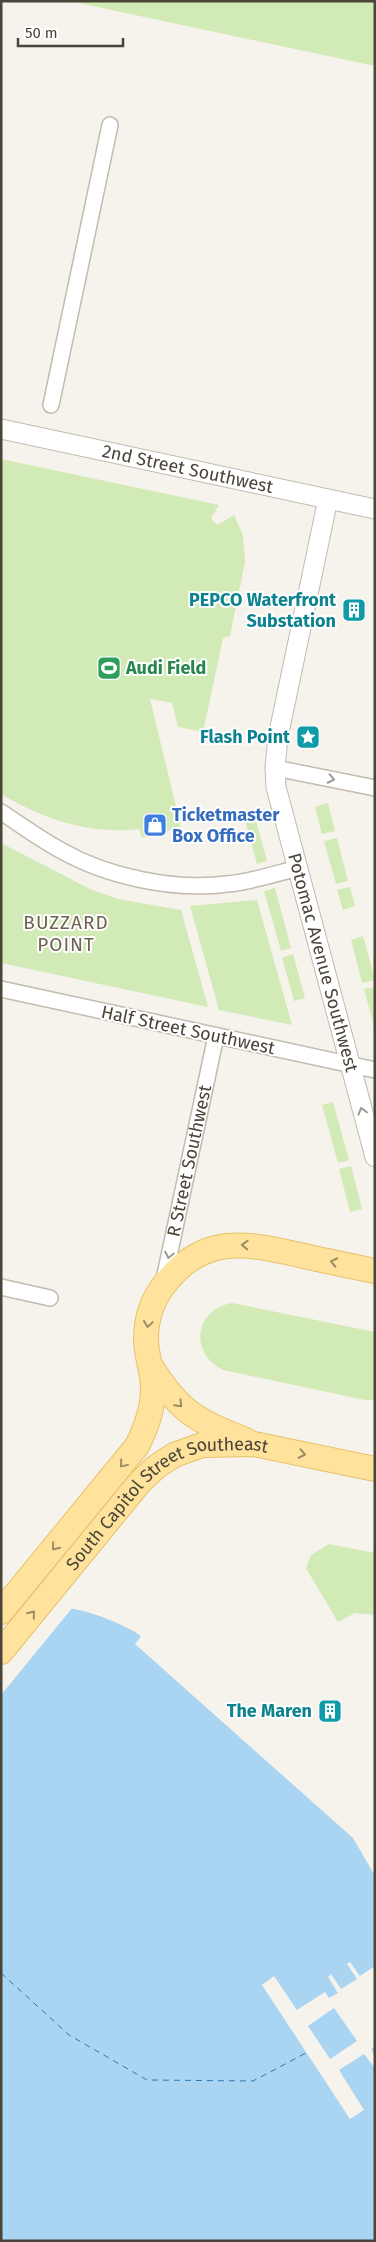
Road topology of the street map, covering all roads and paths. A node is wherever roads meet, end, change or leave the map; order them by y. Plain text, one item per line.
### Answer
1 (110, 125) dead end
2 (51, 405) dead end
3 (1, 429) edge
4 (328, 499) junction
5 (375, 509) edge
6 (275, 768) junction
7 (375, 788) edge
8 (1, 812) edge
9 (298, 868) junction
10 (1, 989) edge
11 (216, 1036) junction
12 (350, 1065) junction
13 (375, 1070) edge
14 (375, 1157) edge
15 (375, 1271) edge
16 (162, 1286) junction
17 (1, 1287) edge
18 (50, 1298) dead end
19 (150, 1365) junction
20 (254, 1444) junction
21 (375, 1469) edge
22 (1, 1612) edge
23 (1, 1652) edge

1 - 2 street
3 - 4 street, 2nd Street Southwest
4 - 5 street, 2nd Street Southwest
4 - 6 street
6 -> 7 street
6 - 9 street, Potomac Avenue Southwest
8 - 9 street
9 - 12 street, Potomac Avenue Southwest
10 - 11 street, Half Street Southwest
11 - 12 street, Half Street Southwest
11 -> 16 street, R Street Southwest
12 - 13 street, Half Street Southwest
14 -> 12 street, Potomac Avenue Southwest
15 -> 16 main road
16 -> 19 main road
17 - 18 street
19 -> 20 main road
19 -> 22 main road
20 -> 21 main road, South Capitol Street Southeast
23 -> 20 main road, South Capitol Street Southeast

